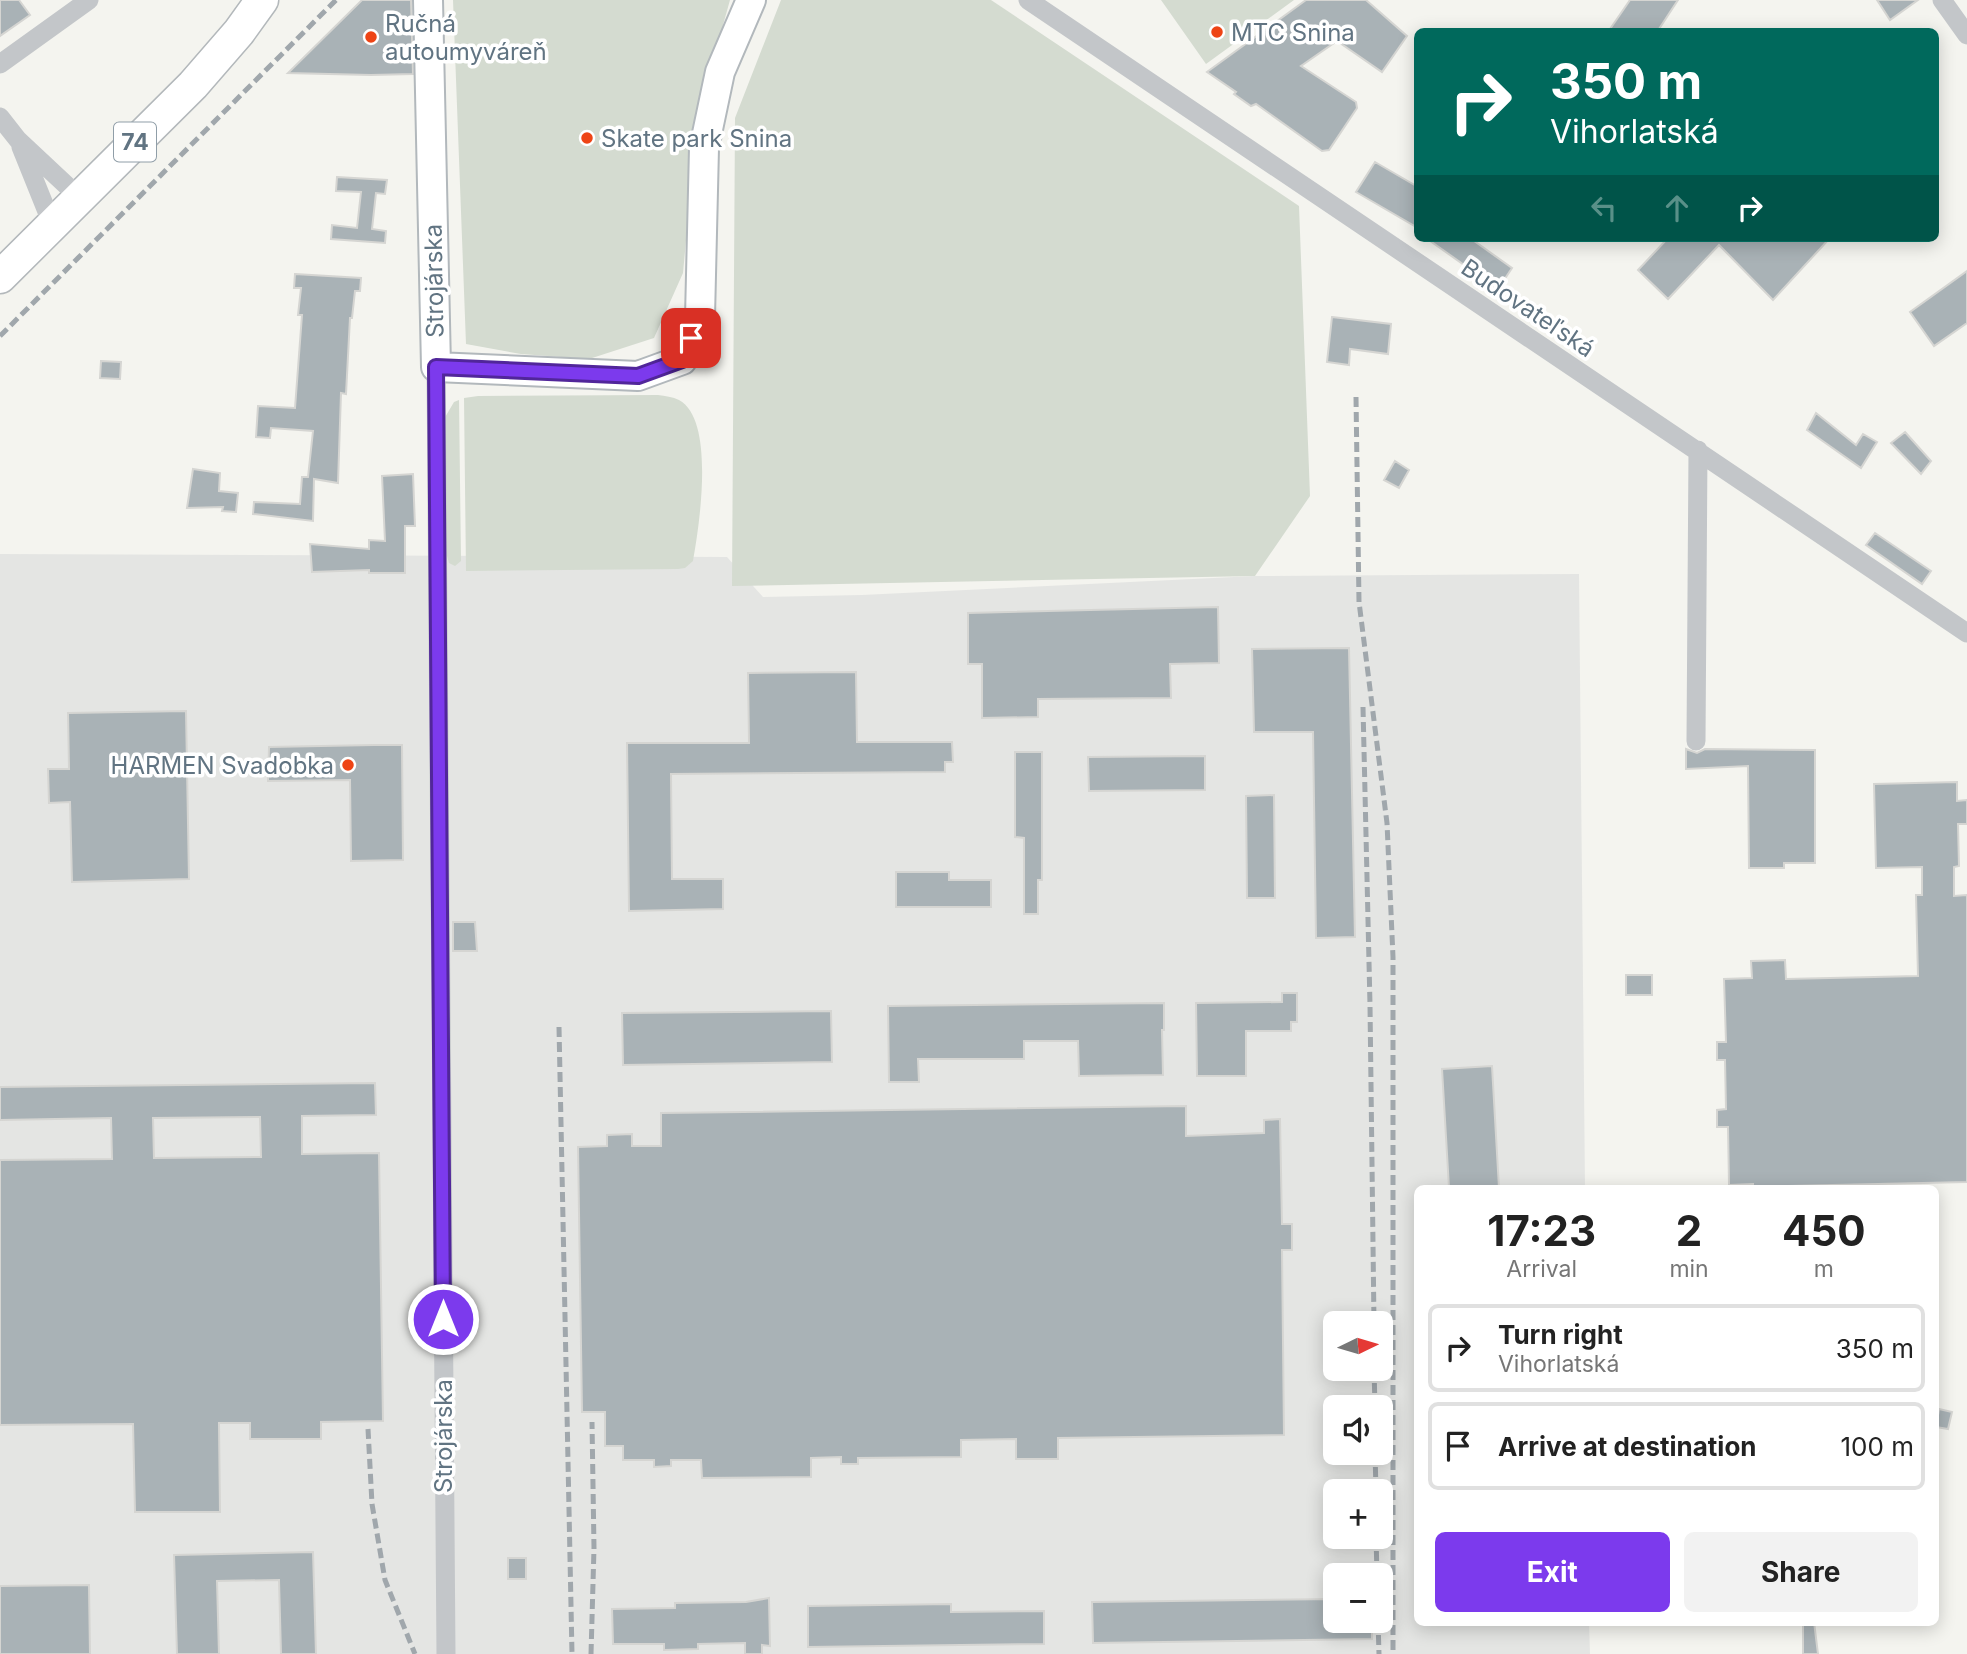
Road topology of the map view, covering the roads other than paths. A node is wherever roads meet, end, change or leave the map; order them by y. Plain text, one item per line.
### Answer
1 (89, 0) edge
2 (262, 0) edge
3 (428, 0) edge
4 (751, 0) edge
5 (1028, 0) edge
6 (1942, 0) edge
7 (1967, 35) edge
8 (0, 64) edge
9 (6, 128) edge
10 (80, 198) junction
11 (52, 224) junction
12 (0, 277) edge
13 (436, 367) junction
14 (1698, 450) junction
15 (1967, 633) edge
16 (1696, 741) dead end
17 (446, 1654) edge

1 - 8 street
2 - 10 main road, 74
3 - 13 main road, Strojárska
4 - 13 main road
5 - 14 street, Budovateľská
6 - 7 street
9 - 10 street
9 - 11 street
10 - 11 main road, 74
11 - 12 main road, 74
13 - 17 street, Strojárska
14 - 15 street, Budovateľská
14 - 16 street

